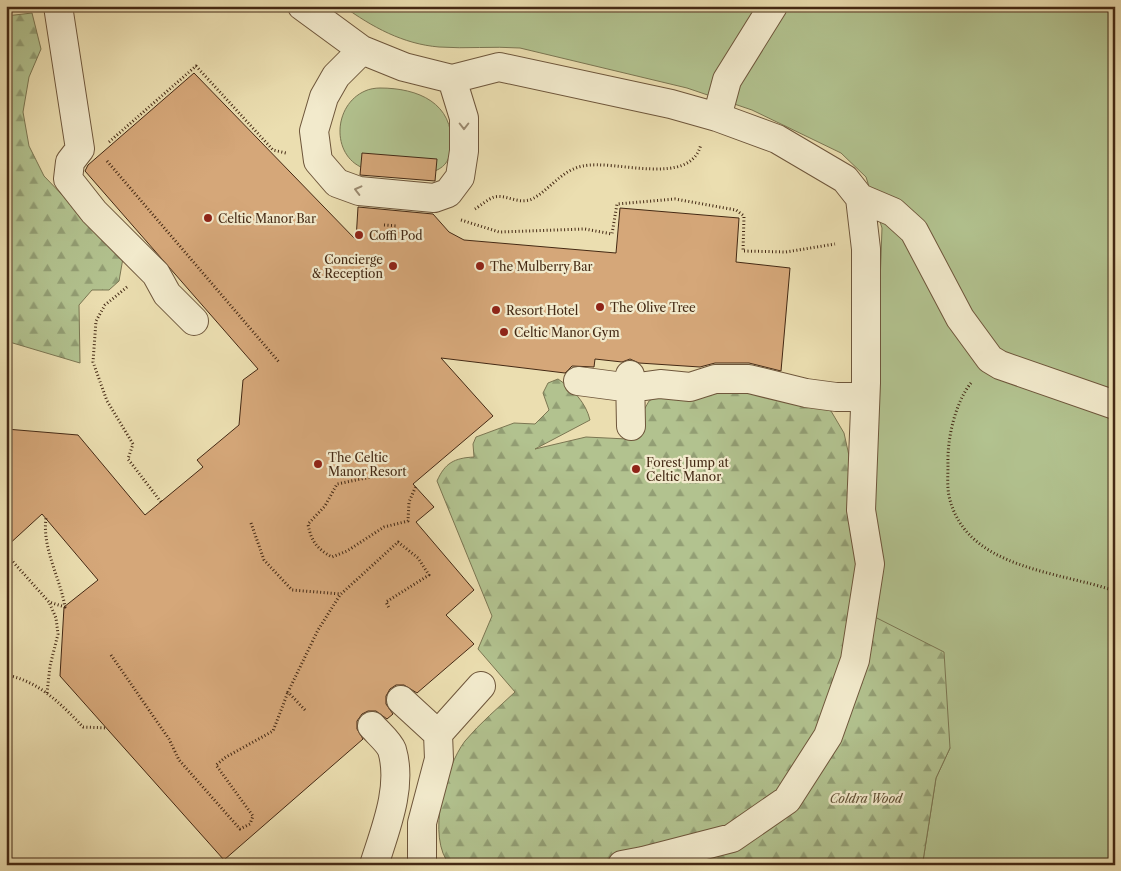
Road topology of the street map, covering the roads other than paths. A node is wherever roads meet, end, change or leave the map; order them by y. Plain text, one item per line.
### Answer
1 (58, 6) edge
2 (302, 6) edge
3 (773, 6) edge
4 (362, 50) junction
5 (452, 80) junction
6 (712, 115) junction
7 (860, 198) junction
8 (194, 321) dead end
9 (578, 381) dead end
10 (630, 381) junction
11 (865, 397) junction
12 (1115, 405) edge
13 (631, 426) dead end
14 (482, 686) dead end
15 (401, 700) dead end
16 (372, 726) dead end
17 (438, 734) junction
18 (374, 865) edge
19 (422, 865) edge
20 (622, 865) edge

1 - 8 lane
2 - 4 lane
3 - 6 lane
4 - 5 lane
5 -> 4 lane
5 - 6 lane
6 - 7 lane
7 - 11 lane
7 - 12 lane
9 - 10 lane
10 - 11 lane
10 - 13 lane
11 - 20 lane
14 - 17 lane
15 - 17 lane
16 - 18 lane
17 - 19 lane

